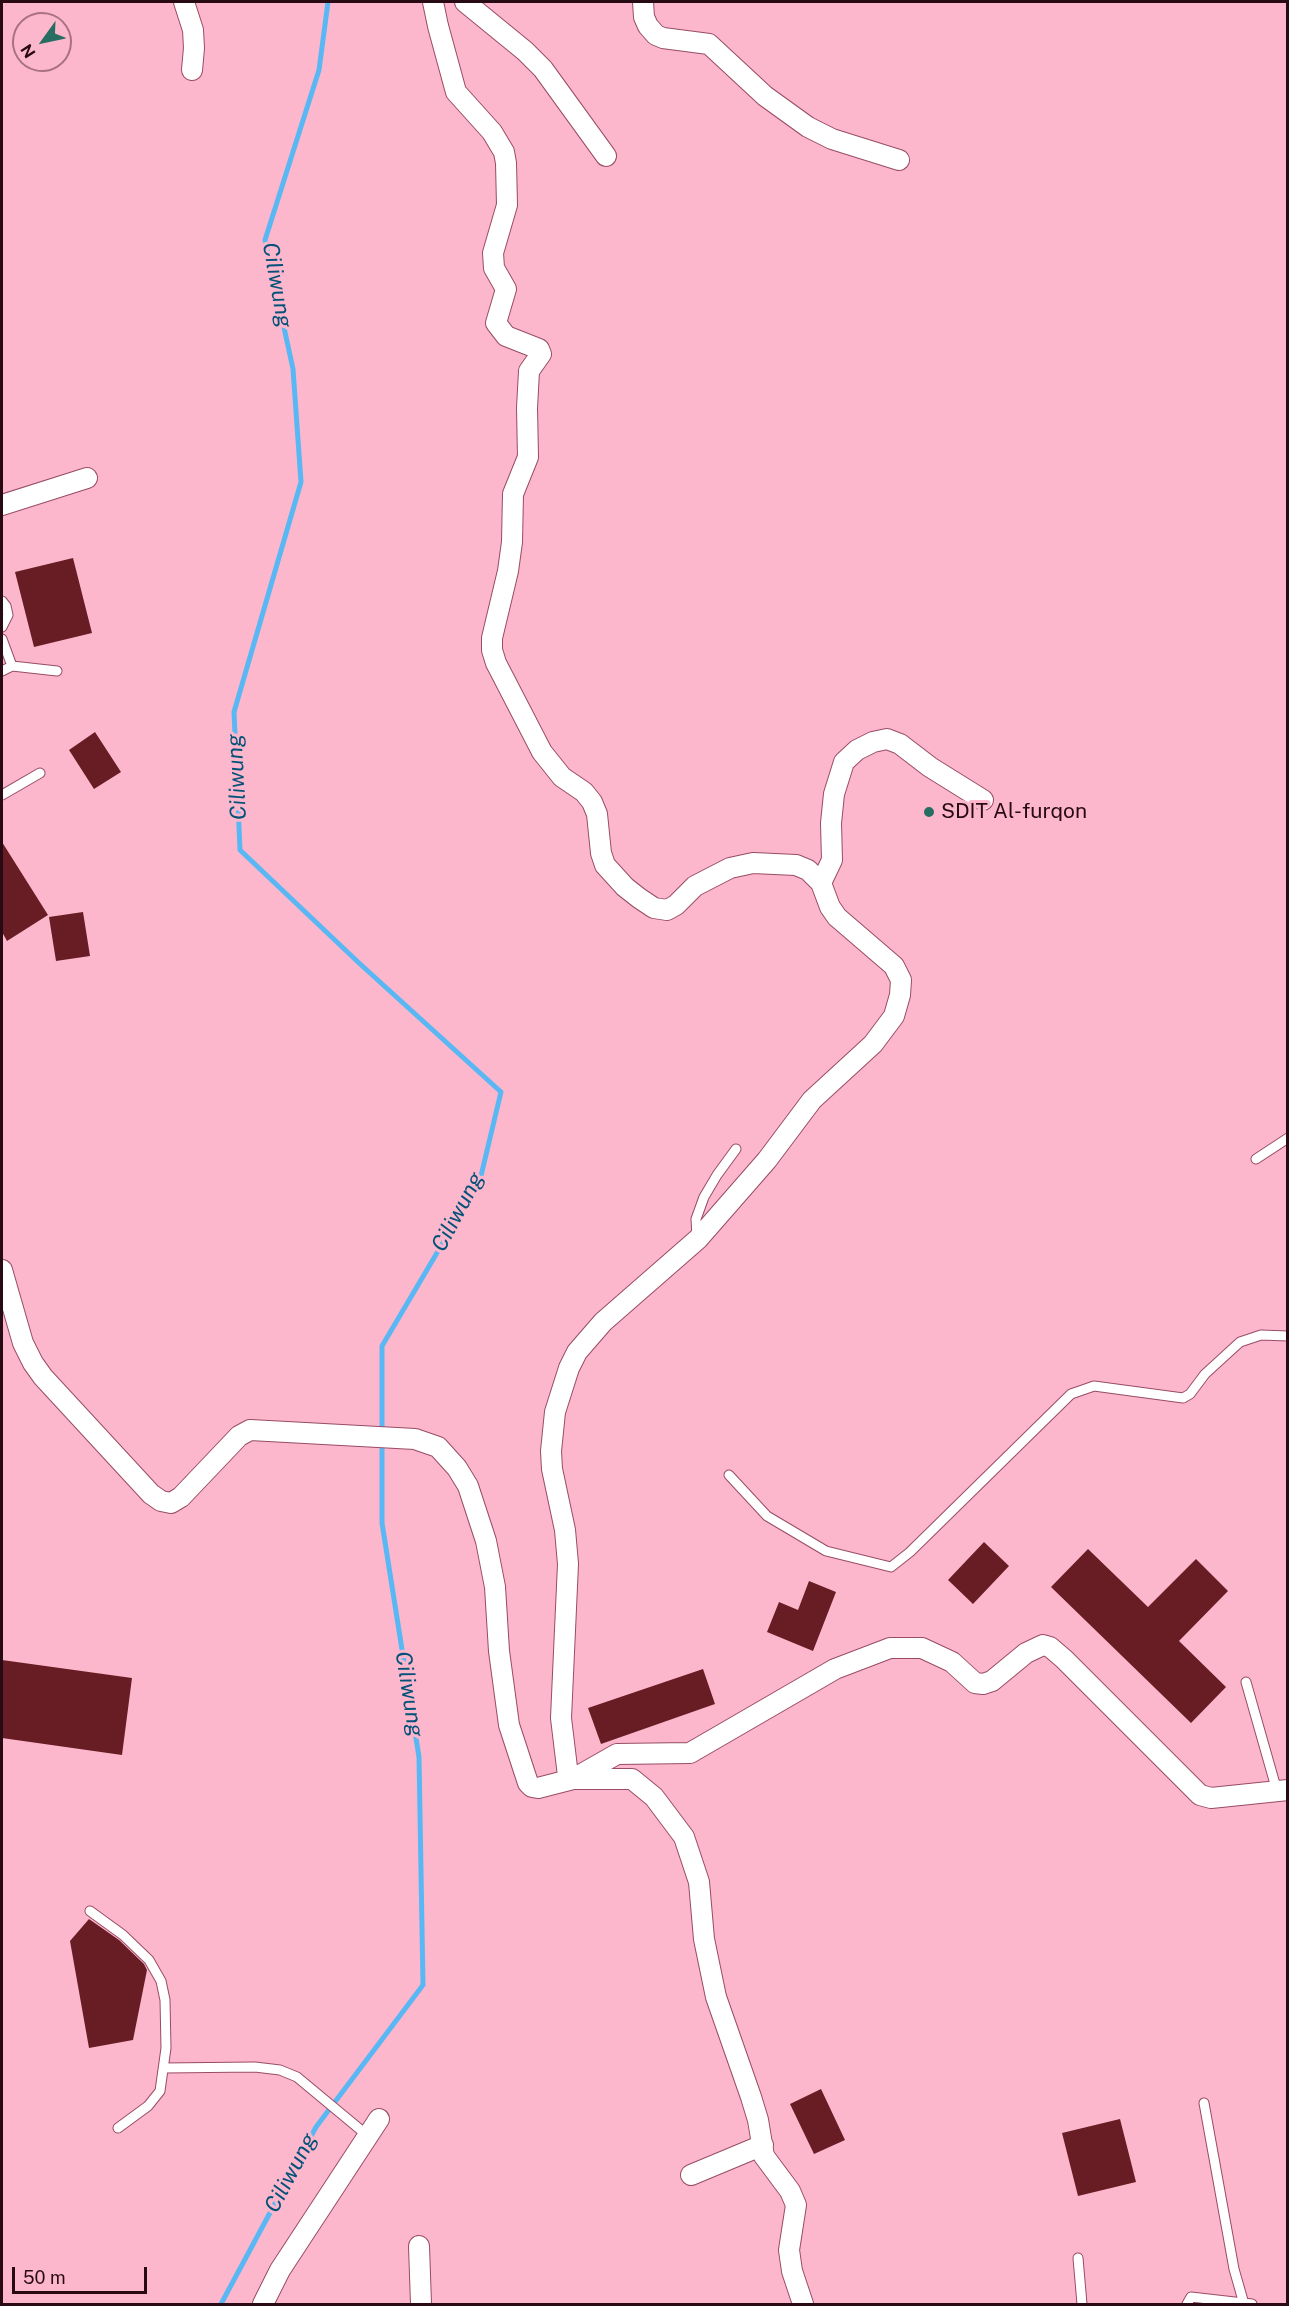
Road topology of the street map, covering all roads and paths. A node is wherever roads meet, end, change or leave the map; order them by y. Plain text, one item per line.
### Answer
1 (184, 2) edge
2 (433, 2) edge
3 (465, 2) edge
4 (643, 2) edge
5 (192, 70) dead end
6 (606, 156) dead end
7 (899, 160) dead end
8 (87, 478) dead end
9 (2, 505) edge
10 (2, 601) edge
11 (2, 627) edge
12 (2, 639) edge
13 (12, 666) junction
14 (2, 671) edge
15 (57, 671) dead end
16 (40, 773) dead end
17 (2, 795) edge
18 (983, 800) dead end
19 (821, 883) junction
20 (1287, 1138) edge
21 (736, 1149) dead end
22 (1256, 1159) dead end
23 (698, 1239) junction
24 (2, 1270) edge
25 (1287, 1336) edge
26 (729, 1475) dead end
27 (1246, 1682) dead end
28 (573, 1779) junction
29 (1282, 1790) edge
30 (90, 1911) dead end
31 (164, 2068) junction
32 (1204, 2103) dead end
33 (379, 2120) dead end
34 (118, 2128) dead end
35 (368, 2136) junction
36 (763, 2145) junction
37 (691, 2175) dead end
38 (419, 2246) dead end
39 (1078, 2258) dead end
40 (263, 2304) edge
41 (421, 2304) edge
42 (803, 2304) edge
43 (1082, 2304) edge
44 (1187, 2304) edge
45 (1244, 2304) edge
46 (1252, 2304) edge

1 - 5 street
2 - 19 street
3 - 6 street
4 - 7 street
8 - 9 street
10 - 11 lane
12 - 13 lane
13 - 14 lane
13 - 15 lane
16 - 17 lane
18 - 19 street
19 - 23 street
20 - 22 lane
21 - 23 lane
23 - 28 street
24 - 28 street
25 - 26 lane
27 - 29 lane
28 - 29 street
28 - 36 street
30 - 31 lane
31 - 34 lane
31 - 35 lane
32 - 45 lane
33 - 35 street
35 - 40 street
36 - 37 street
36 - 42 street
38 - 41 street
39 - 43 lane
44 - 45 lane
45 - 46 lane

